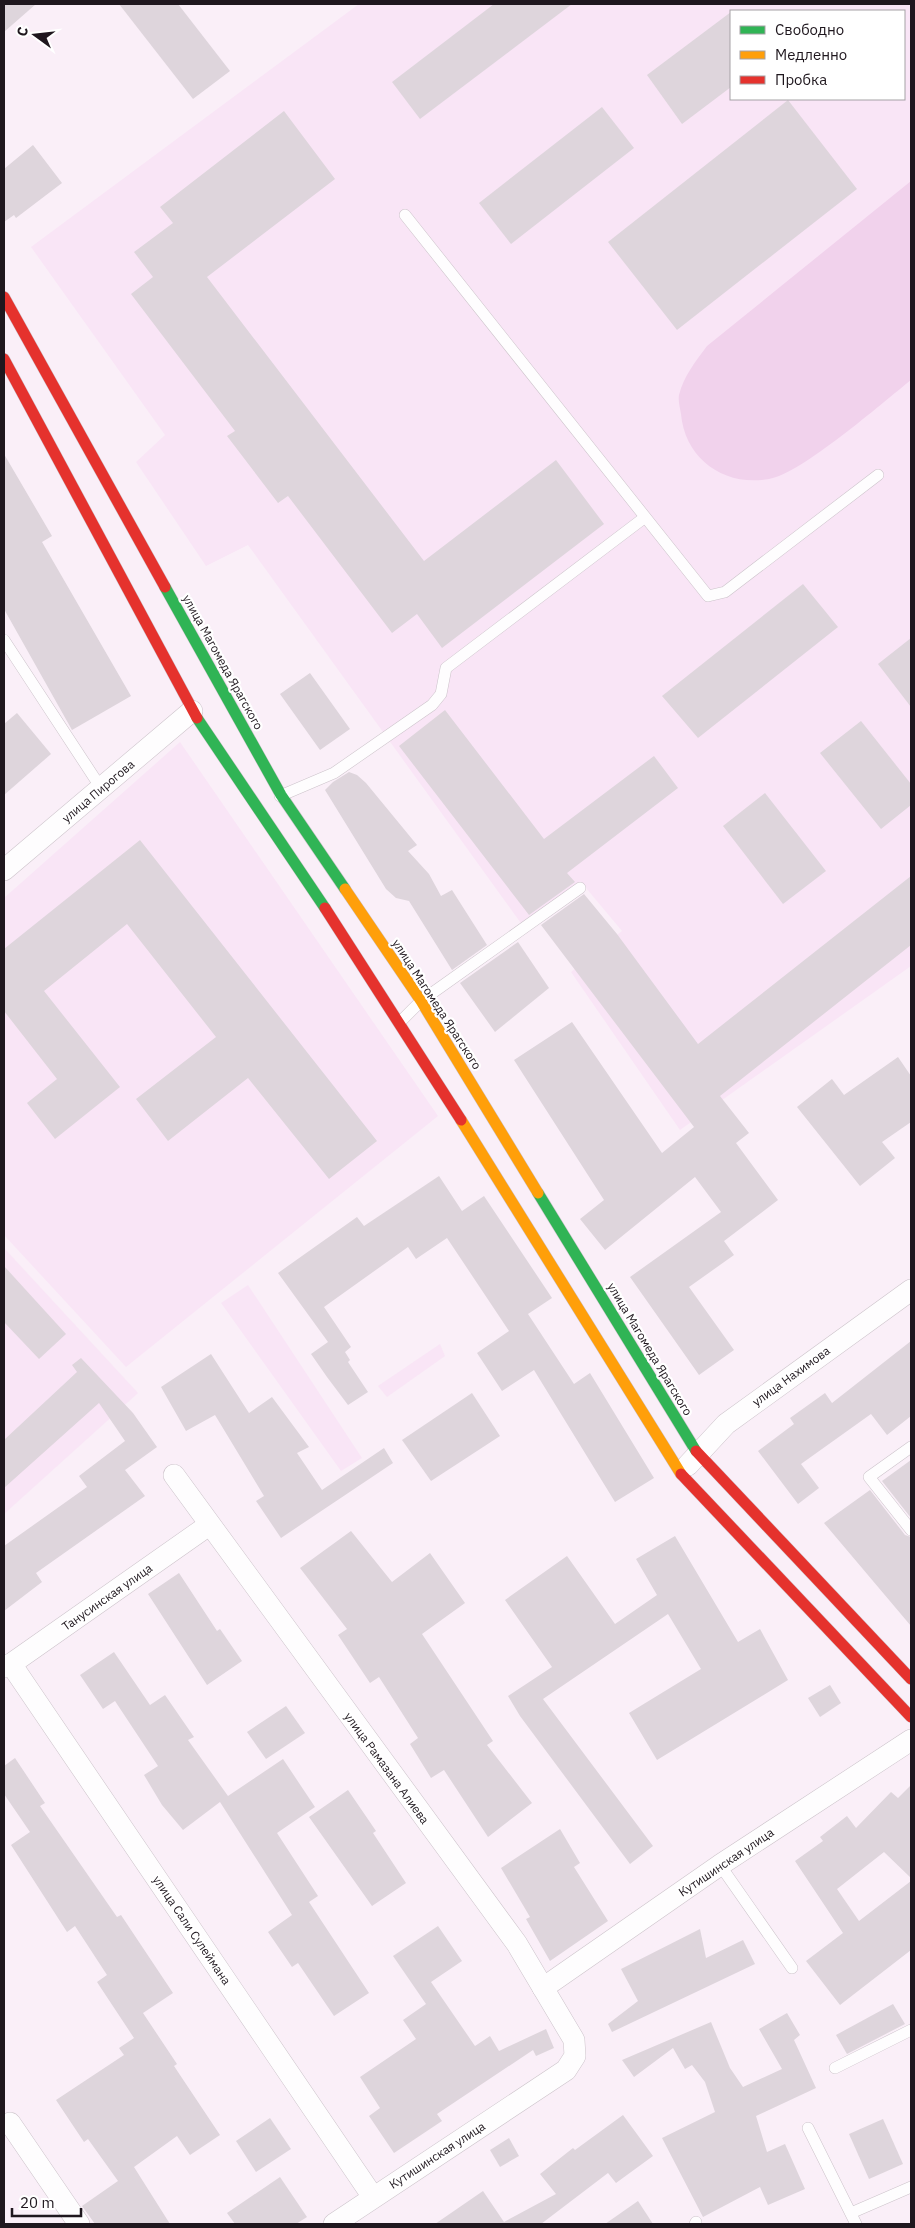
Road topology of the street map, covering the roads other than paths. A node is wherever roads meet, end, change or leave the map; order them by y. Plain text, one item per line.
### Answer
1 (405, 215) dead end
2 (4, 298) edge
3 (4, 359) edge
4 (878, 475) dead end
5 (644, 518) junction
6 (4, 640) edge
7 (192, 712) junction
8 (101, 788) junction
9 (281, 795) junction
10 (262, 813) junction
11 (4, 870) edge
12 (580, 888) dead end
13 (421, 1001) junction
14 (400, 1022) junction
15 (911, 1290) edge
16 (911, 1447) edge
17 (698, 1454) junction
18 (681, 1474) junction
19 (174, 1475) dead end
20 (208, 1525) junction
21 (911, 1530) edge
22 (8, 1666) edge
23 (911, 1679) edge
24 (911, 1717) edge
25 (911, 1740) edge
26 (720, 1865) junction
27 (792, 1968) dead end
28 (543, 1988) junction
29 (911, 2030) edge
30 (835, 2068) dead end
31 (566, 2070) joint
32 (10, 2124) dead end
33 (808, 2128) dead end
34 (911, 2188) edge
35 (373, 2197) junction
36 (853, 2219) edge
37 (79, 2224) edge
38 (334, 2224) edge

1 - 5 lane
2 - 9 main road, улица Магомеда Ярагского
3 - 7 main road
4 - 5 lane
5 - 9 lane
6 - 8 lane
7 - 8 street, улица Пирогова
7 - 10 main road
8 - 11 street, улица Пирогова
9 - 10 lane
9 - 13 main road, улица Магомеда Ярагского
10 - 14 main road
12 - 13 lane
13 - 14 lane
13 - 17 main road, улица Магомеда Ярагского
14 - 18 main road
15 - 17 street, улица Нахимова
16 - 21 lane
17 - 18 street, улица Нахимова
17 - 23 main road, улица Магомеда Ярагского
18 - 24 main road
19 - 20 street, улица Рамазана Алиева
20 - 22 street, Танусинская улица
20 - 28 street, улица Рамазана Алиева
22 - 35 street, улица Сали Сулеймана
25 - 26 street, Кутишинская улица
26 - 27 lane
26 - 28 street, Кутишинская улица
28 - 31 street, улица Рамазана Алиева
29 - 30 lane
31 - 35 street, Кутишинская улица
32 - 37 street
33 - 36 lane
34 - 36 lane
35 - 38 street, Кутишинская улица

